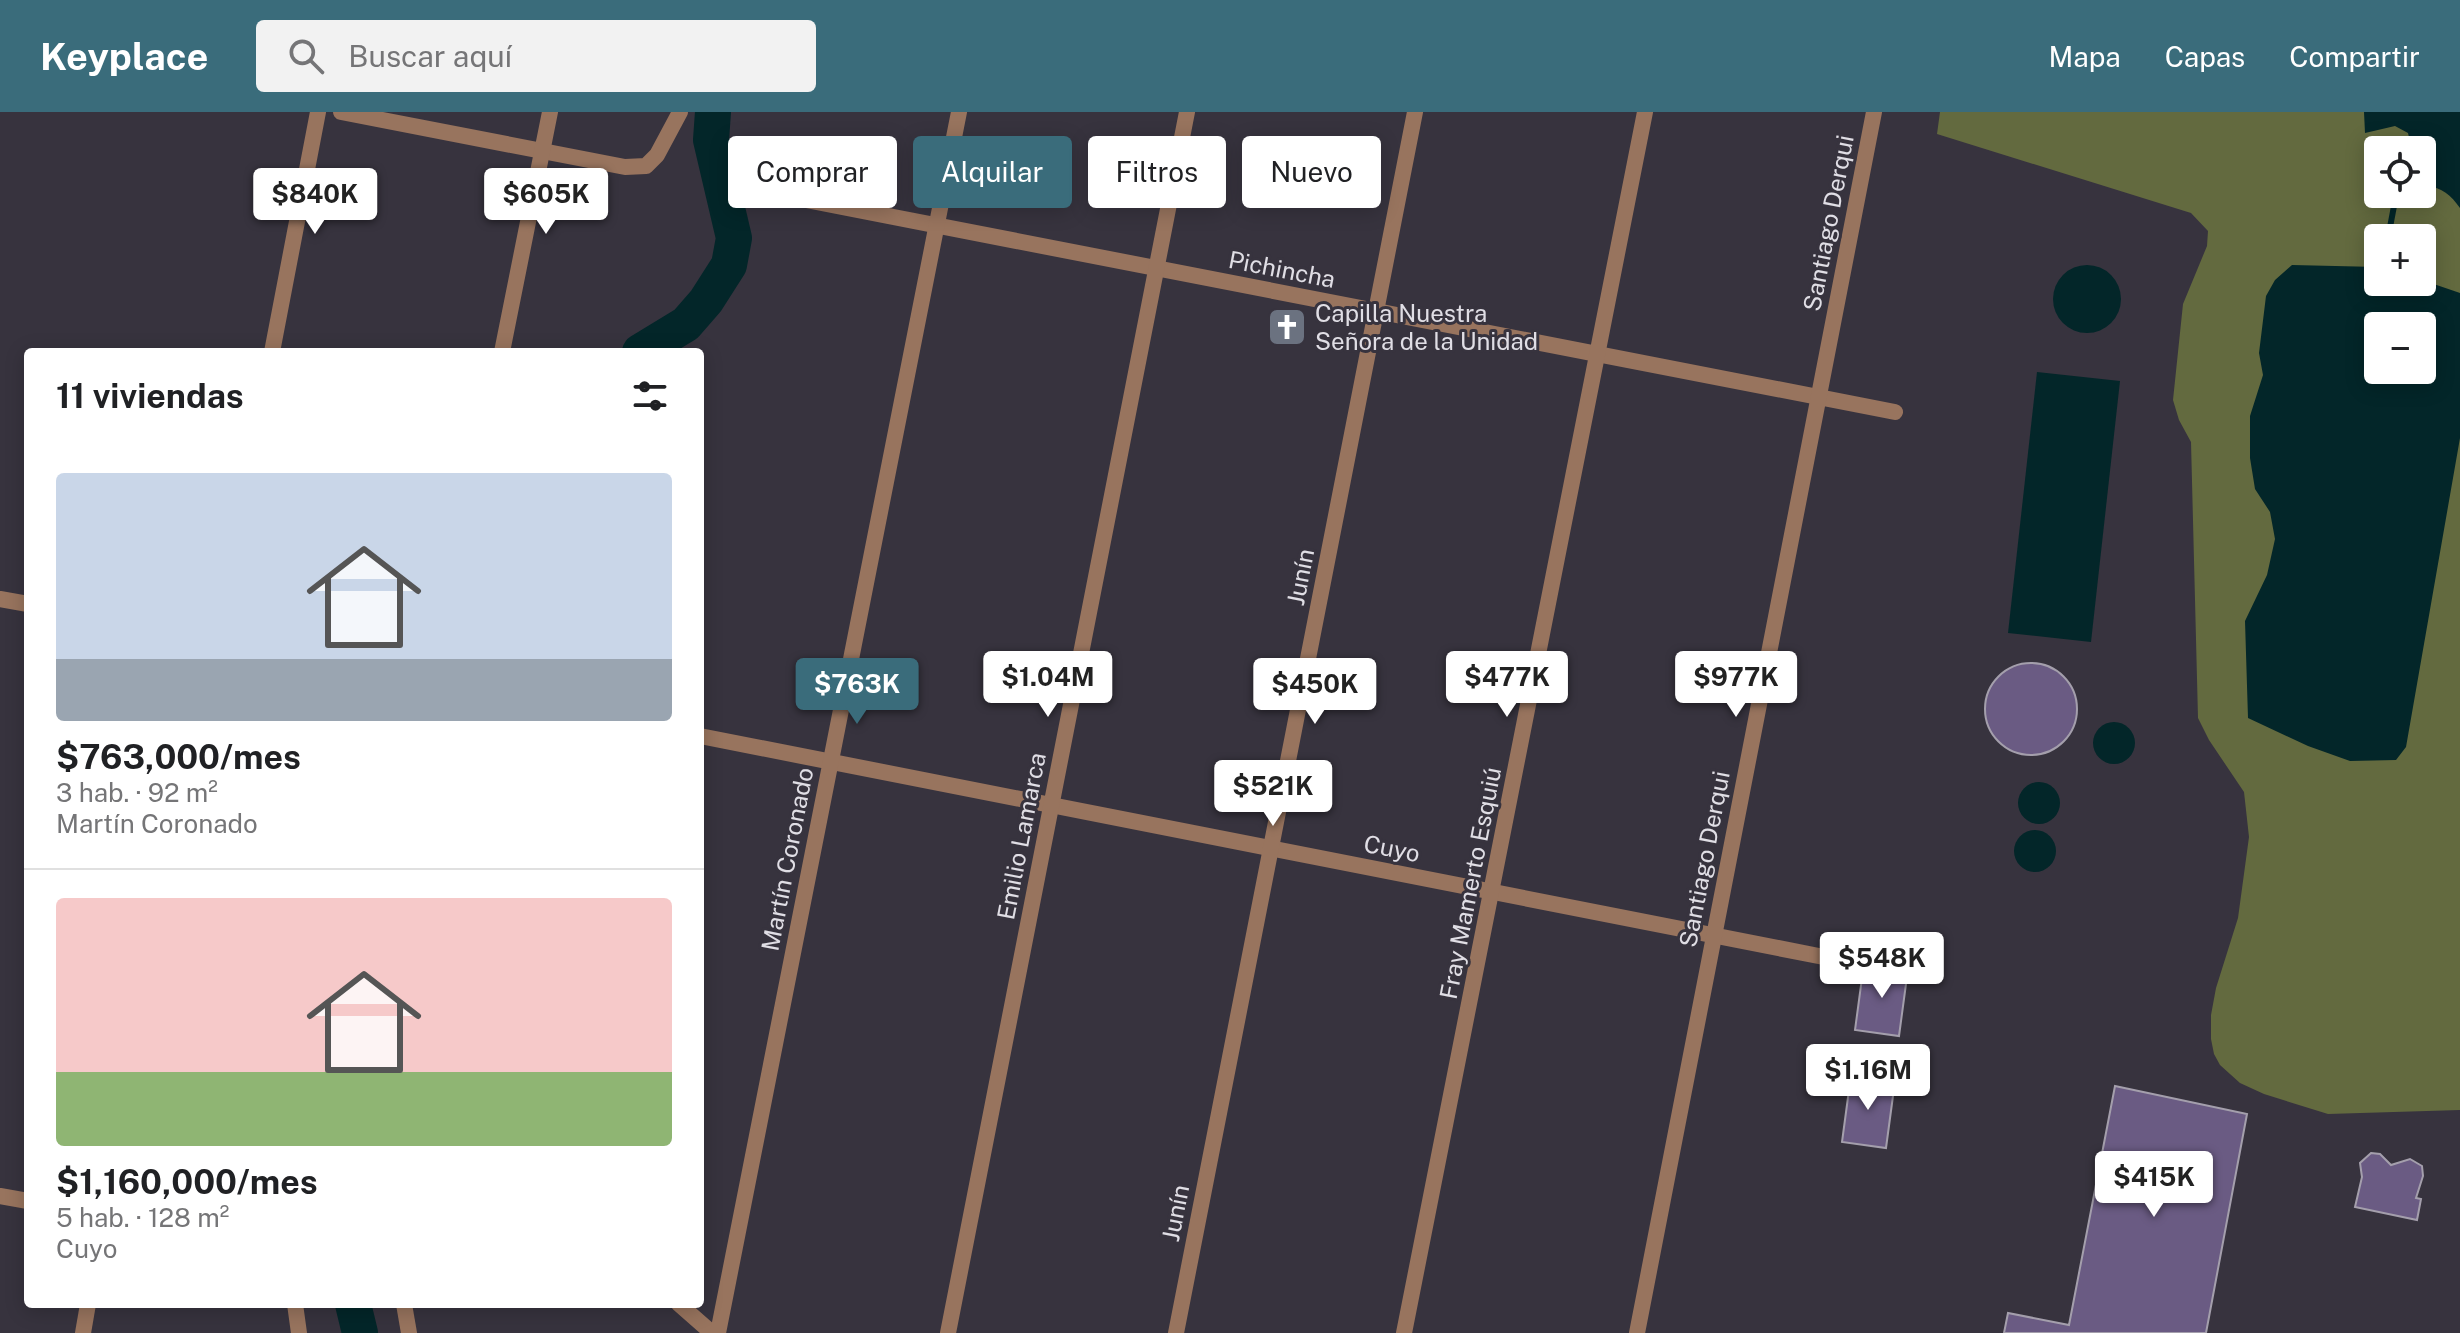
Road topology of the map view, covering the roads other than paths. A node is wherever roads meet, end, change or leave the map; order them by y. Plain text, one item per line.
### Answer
1 (318, 112) edge
2 (341, 112) edge
3 (550, 112) edge
4 (680, 112) edge
5 (959, 112) edge
6 (1187, 112) edge
7 (1415, 112) edge
8 (1645, 112) edge
9 (1874, 112) edge
10 (542, 150) junction
11 (846, 208) edge
12 (935, 226) junction
13 (1157, 269) junction
14 (1376, 311) junction
15 (273, 348) edge
16 (503, 348) edge
17 (1598, 354) junction
18 (1819, 397) junction
19 (1895, 412) dead end
20 (0, 599) edge
21 (24, 603) edge
22 (704, 737) edge
23 (830, 762) junction
24 (1051, 805) junction
25 (1271, 848) junction
26 (1493, 892) junction
27 (1714, 936) junction
28 (1839, 960) dead end
29 (0, 1196) edge
30 (24, 1200) edge
31 (87, 1308) edge
32 (296, 1308) edge
33 (405, 1308) edge
34 (684, 1308) edge
35 (83, 1333) edge
36 (299, 1333) edge
37 (409, 1333) edge
38 (715, 1333) edge
39 (948, 1333) edge
40 (1176, 1333) edge
41 (1404, 1333) edge
42 (1637, 1333) edge

1 - 15 street
2 - 10 street
3 - 10 street
4 - 10 street
5 - 12 street, Martín Coronado
6 - 13 street, Emilio Lamarca
7 - 14 street, Junín
8 - 17 street, Fray Mamerto Esquiú
9 - 18 street, Santiago Derqui
10 - 16 street
11 - 12 street, Pichincha
12 - 13 street, Pichincha
12 - 23 street, Martín Coronado
13 - 14 street, Pichincha
13 - 24 street, Emilio Lamarca
14 - 17 street, Pichincha
14 - 25 street, Junín
17 - 18 street, Pichincha
17 - 26 street, Fray Mamerto Esquiú
18 - 19 street, Pichincha
18 - 27 street, Santiago Derqui
20 - 21 street
22 - 23 street, Cuyo
23 - 24 street, Cuyo
23 - 38 street, Martín Coronado
24 - 25 street, Cuyo
24 - 39 street, Emilio Lamarca
25 - 26 street, Cuyo
25 - 40 street, Junín
26 - 27 street, Cuyo
26 - 41 street, Fray Mamerto Esquiú
27 - 28 street, Cuyo
27 - 42 street, Santiago Derqui
29 - 30 street
31 - 35 street
32 - 36 street
33 - 37 street
34 - 38 street

